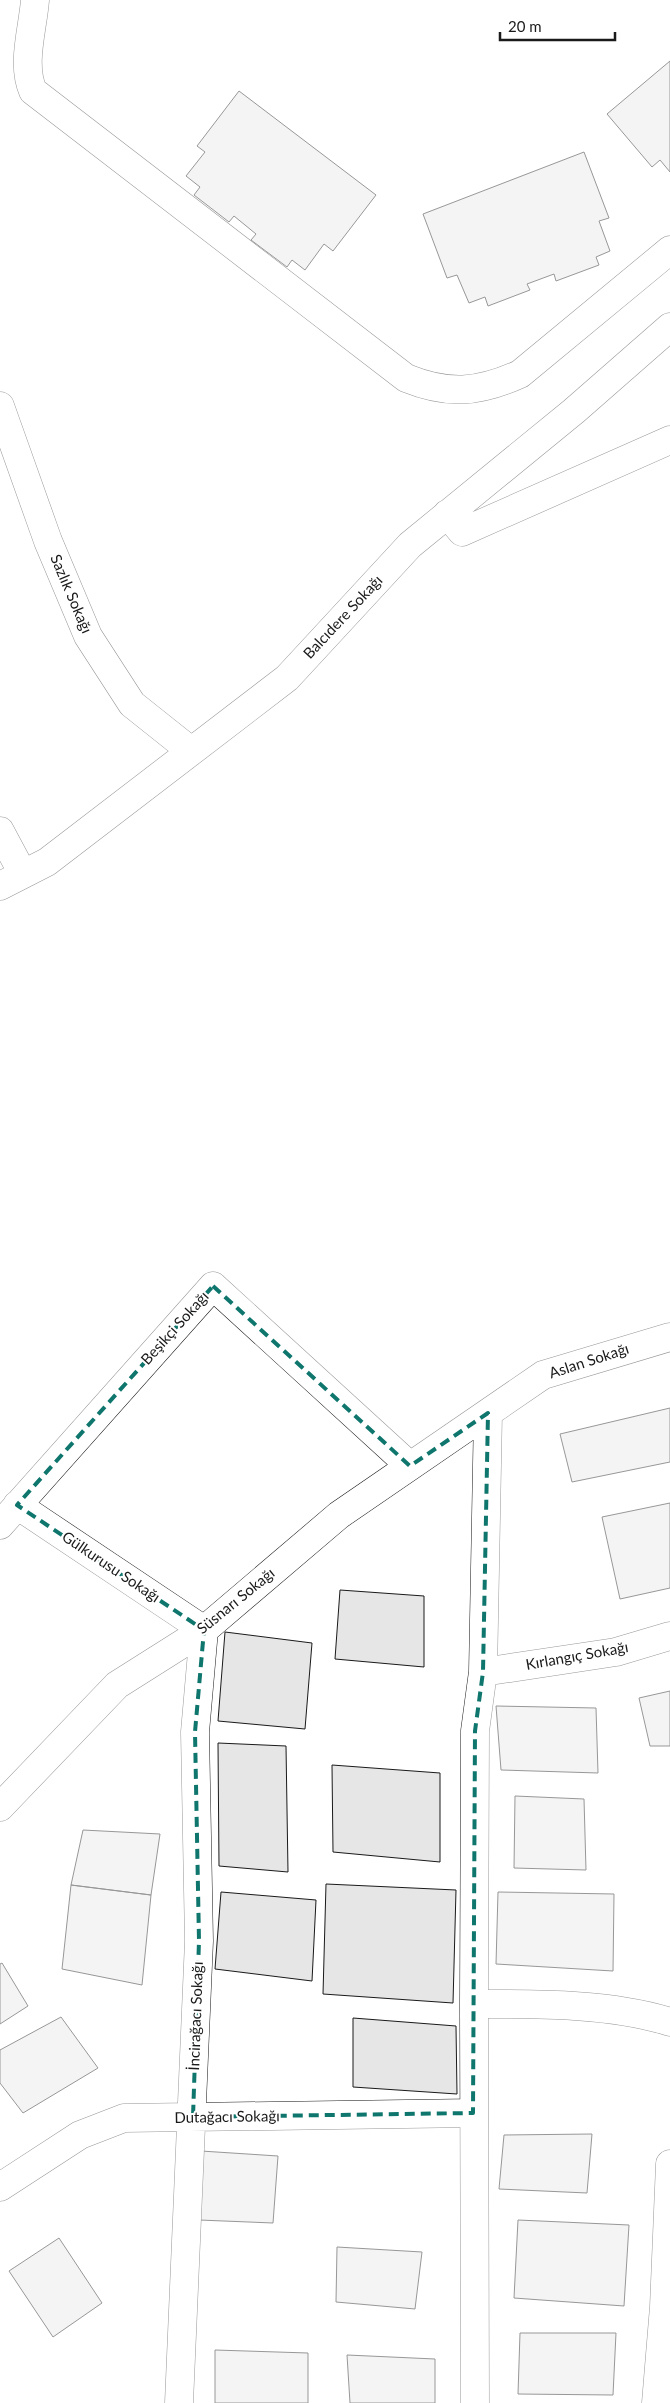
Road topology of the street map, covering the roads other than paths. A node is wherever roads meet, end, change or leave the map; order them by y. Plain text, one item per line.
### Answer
1 (35, 0) edge
2 (670, 250) edge
3 (670, 327) edge
4 (0, 406) edge
5 (670, 440) edge
6 (447, 514) junction
7 (191, 751) junction
8 (0, 831) edge
9 (12, 880) edge
10 (670, 1337) edge
11 (488, 1413) junction
12 (410, 1466) junction
13 (9, 1515) edge
14 (204, 1630) junction
15 (670, 1636) edge
16 (483, 1672) junction
17 (0, 1807) edge
18 (474, 2004) junction
19 (670, 2022) edge
20 (473, 2112) junction
21 (193, 2117) junction
22 (670, 2164) edge
23 (0, 2187) edge
24 (179, 2403) edge
25 (476, 2403) edge
26 (656, 2403) edge

1 - 2 street
3 - 6 street, Balcıdere Sokağı
4 - 7 street, Sazlık Sokağı
5 - 6 street
6 - 7 street, Balcıdere Sokağı
7 - 9 street, Balcıdere Sokağı
8 - 9 street
10 - 11 street, Aslan Sokağı
11 - 12 street, Süsnarı Sokağı
11 - 16 street
12 - 13 street, Beşikçi Sokağı
12 - 14 street, Süsnarı Sokağı
13 - 14 street, Gülkurusu Sokağı
14 - 17 street, Süsnarı Sokağı
14 - 21 street, İncirağacı Sokağı
15 - 16 street, Kırlangıç Sokağı
16 - 18 street
18 - 19 street
18 - 20 street
20 - 21 street, Dutağacı Sokağı
20 - 25 street
21 - 23 street, Dutağacı Sokağı
21 - 24 street, İncirağacı Sokağı
22 - 26 street

